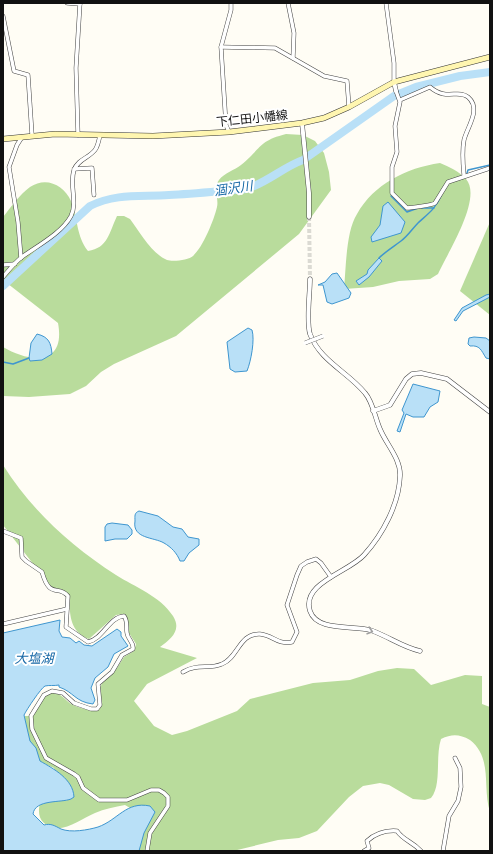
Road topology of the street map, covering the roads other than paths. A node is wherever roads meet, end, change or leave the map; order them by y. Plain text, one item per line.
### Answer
1 (67, 3) edge
2 (80, 3) edge
3 (231, 3) edge
4 (288, 3) edge
5 (386, 3) edge
6 (3, 16) edge
7 (221, 47) junction
8 (490, 57) edge
9 (292, 58) junction
10 (394, 82) junction
11 (396, 91) joint
12 (399, 99) junction
13 (349, 107) junction
14 (302, 123) junction
15 (229, 132) junction
16 (32, 135) junction
17 (78, 135) junction
18 (100, 135) junction
19 (23, 136) junction
20 (3, 138) edge
21 (490, 168) edge
22 (74, 169) junction
23 (464, 175) junction
24 (94, 194) dead end
25 (309, 217) tunnel mouth
26 (21, 258) junction
27 (15, 264) junction
28 (3, 265) edge
29 (3, 277) edge
30 (310, 279) tunnel mouth
31 (323, 336) dead end
32 (305, 343) dead end
33 (373, 411) junction
34 (490, 412) edge
35 (3, 531) edge
36 (331, 577) junction
37 (67, 609) junction
38 (3, 624) edge
39 (420, 652) dead end
40 (183, 672) dead end
41 (455, 758) dead end
42 (148, 851) edge
43 (364, 851) edge
44 (421, 851) edge
45 (443, 851) edge

1 - 2 street
2 - 17 street
3 - 7 street
4 - 9 street
5 - 10 street
6 - 16 street
7 - 9 street
7 - 15 street
8 - 10 main road, 下仁田小幡線
9 - 13 street
10 - 11 street
10 - 13 main road, 下仁田小幡線
11 - 12 street
12 - 23 street
12 - 23 street
13 - 14 main road, 下仁田小幡線
14 - 15 main road, 下仁田小幡線
14 - 25 street
15 - 18 main road, 下仁田小幡線
16 - 17 main road, 下仁田小幡線
16 - 19 main road, 下仁田小幡線
17 - 18 main road, 下仁田小幡線
18 - 22 street
19 - 20 main road, 下仁田小幡線
19 - 26 street
21 - 23 street
22 - 24 street
22 - 26 street
26 - 27 street
27 - 28 street
27 - 29 street
30 - 33 street
31 - 32 street, bridge
33 - 34 street
33 - 36 street
35 - 37 street
36 -> 39 street
36 - 40 street
37 - 38 street
37 - 42 street
41 - 45 street
43 - 44 street

